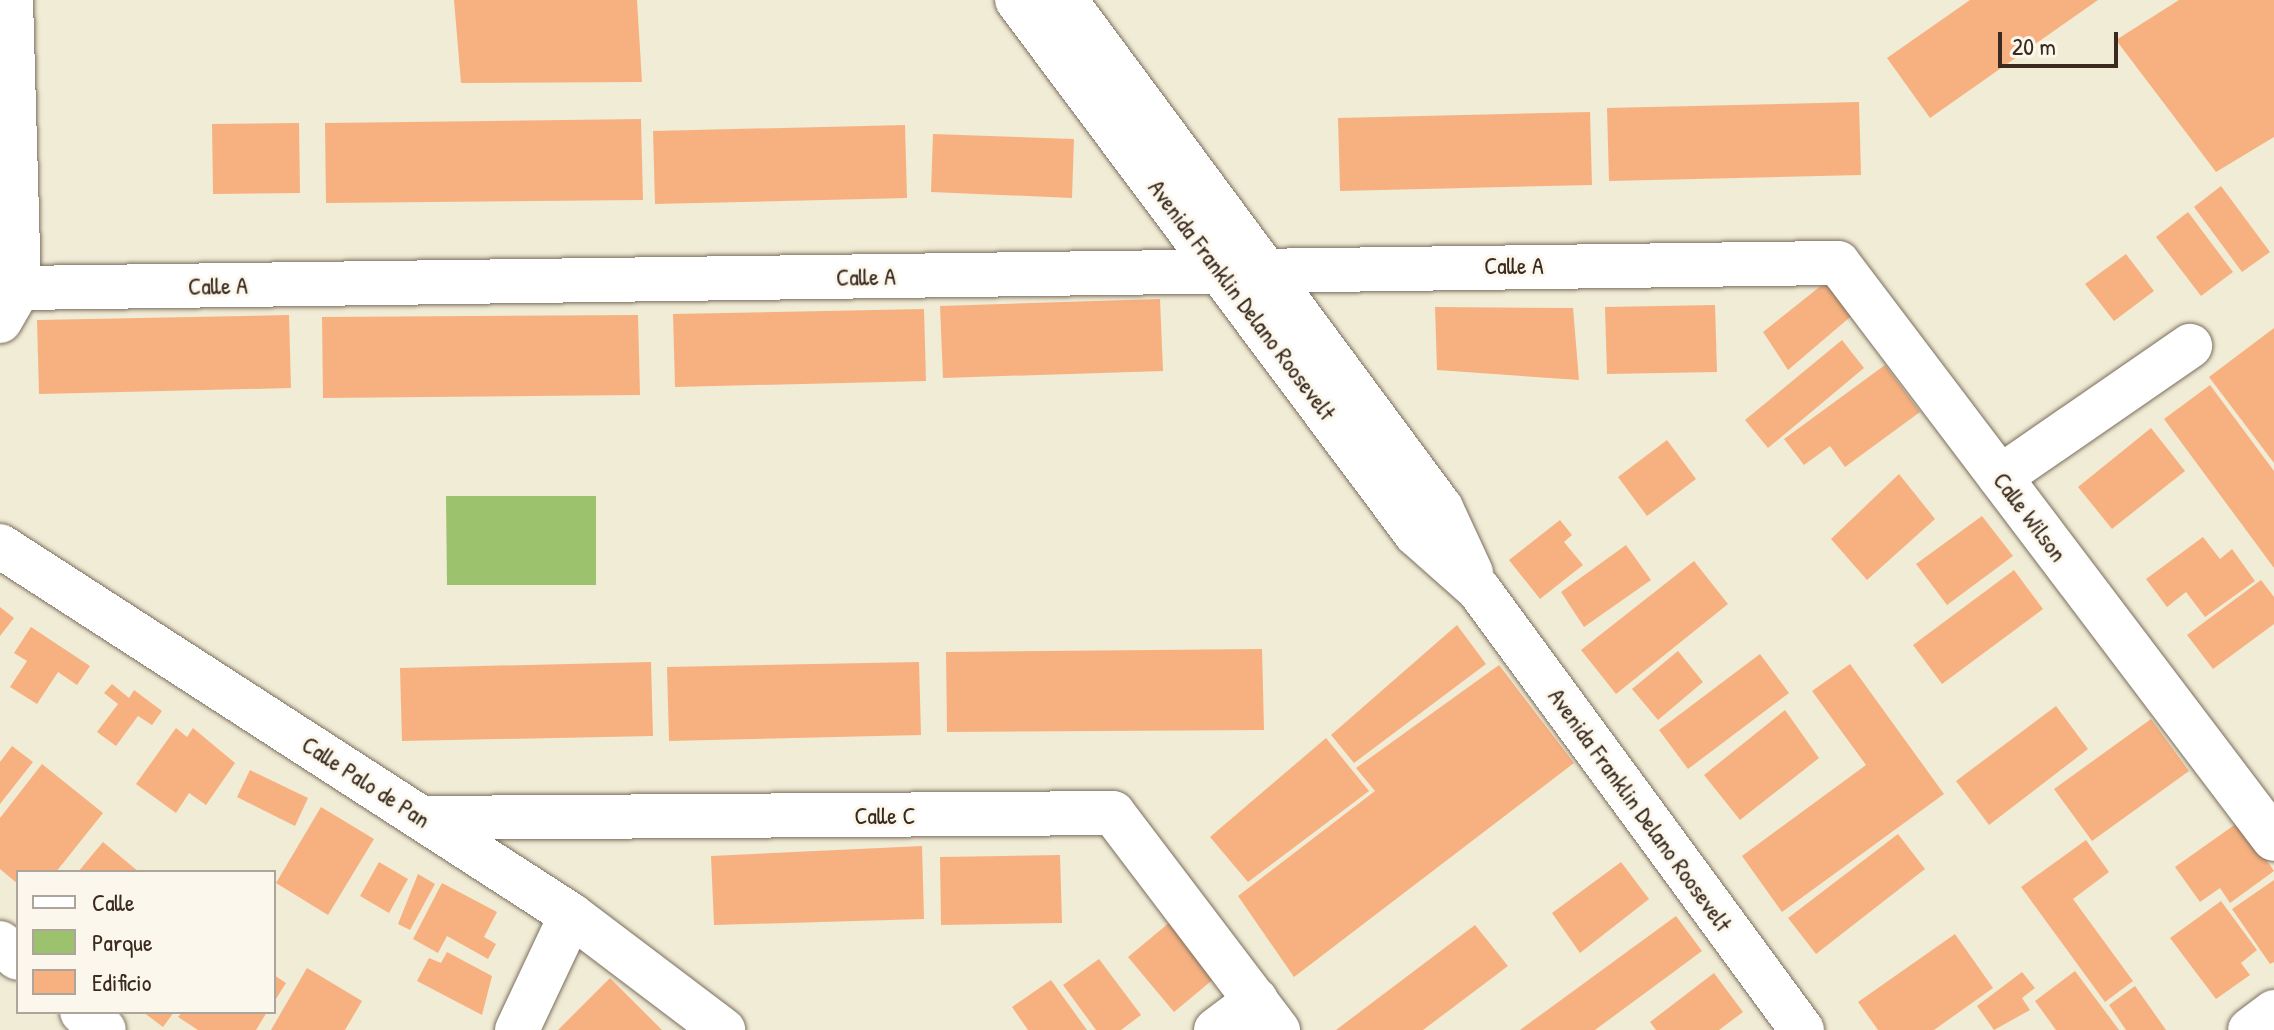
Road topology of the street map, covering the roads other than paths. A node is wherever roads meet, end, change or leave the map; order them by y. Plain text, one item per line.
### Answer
1 (11, 0) edge
2 (1017, 0) edge
3 (1065, 0) edge
4 (1751, 264) joint
5 (1263, 268) junction
6 (1220, 272) junction
7 (9, 305) edge
8 (2190, 346) dead end
9 (2000, 477) junction
10 (0, 546) edge
11 (1479, 590) junction
12 (422, 818) junction
13 (2274, 839) edge
14 (571, 915) junction
15 (0, 943) edge
16 (16, 956) edge
17 (2274, 1012) edge
18 (84, 1014) edge
19 (1267, 1015) edge
20 (104, 1030) edge
21 (517, 1030) edge
22 (723, 1030) edge
23 (1216, 1030) edge
24 (1802, 1030) edge
25 (2250, 1030) edge

1 - 7 street
2 - 6 street, Avenida Franklin Delano Roosevelt
3 - 5 street, Avenida Franklin Delano Roosevelt
4 - 5 street, Calle A
4 - 9 street, Calle Wilson
5 - 6 street, Calle A
5 - 11 street, Avenida Franklin Delano Roosevelt
6 - 7 street, Calle A
6 - 11 street, Avenida Franklin Delano Roosevelt
8 - 9 street
9 - 13 street, Calle Wilson
10 - 12 street, Calle Palo de Pan
11 - 24 street, Avenida Franklin Delano Roosevelt
12 - 14 street, Calle Palo de Pan
12 - 19 street, Calle C
14 - 21 street
14 - 22 street, Calle Palo de Pan
15 - 16 street
17 - 25 street
18 - 20 street
19 - 23 street

